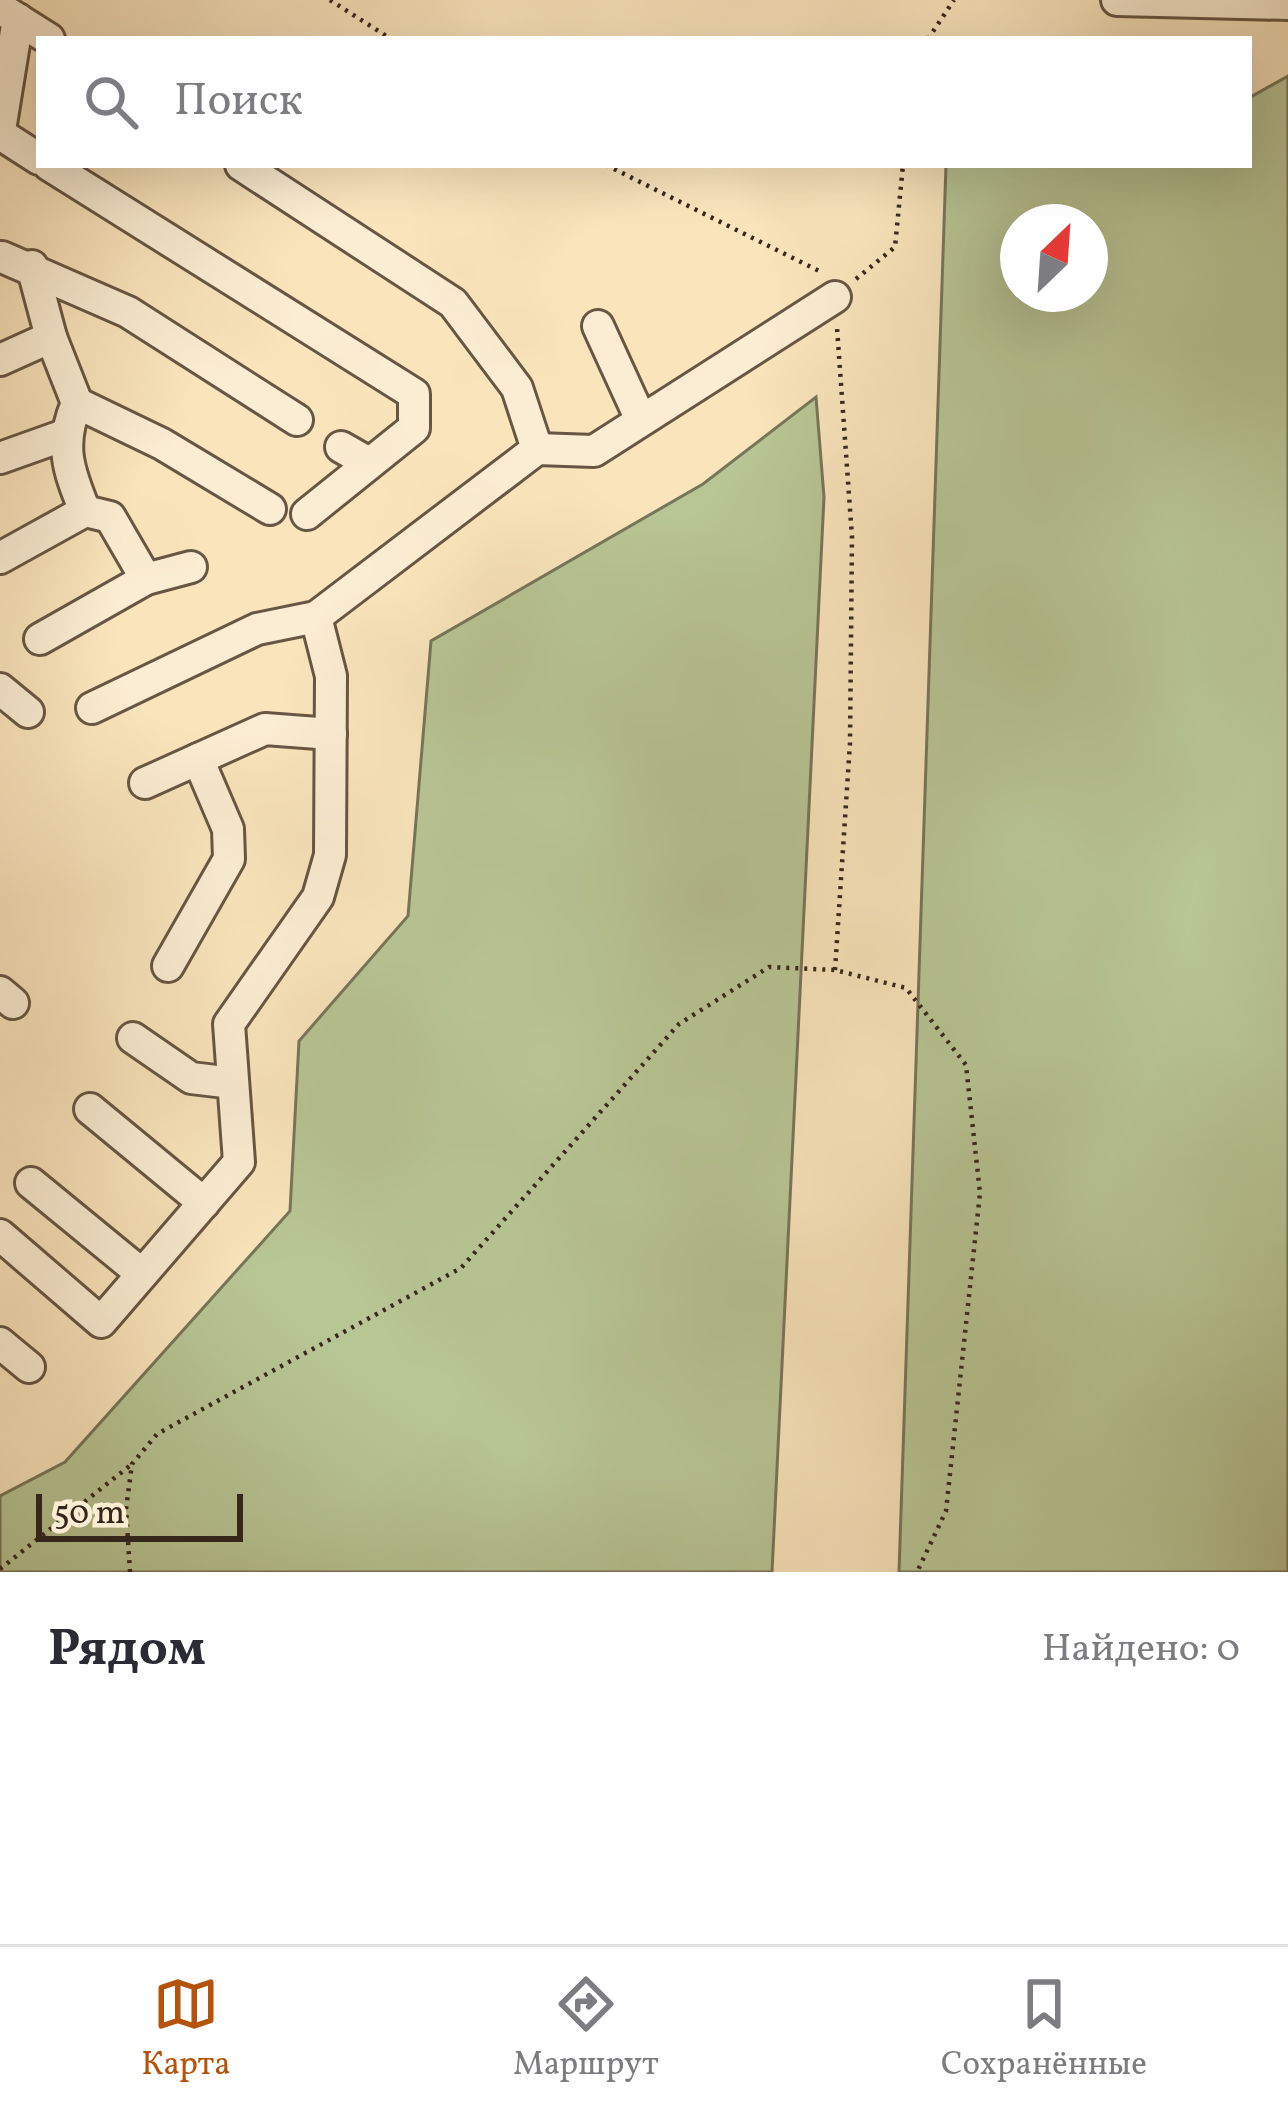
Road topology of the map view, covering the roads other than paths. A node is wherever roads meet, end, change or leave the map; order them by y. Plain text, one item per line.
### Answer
1 (1117, 0) edge
2 (1288, 4) edge
3 (9, 13) edge
4 (44, 36) edge
5 (0, 132) edge
6 (36, 157) edge
7 (54, 168) edge
8 (247, 168) edge
9 (8, 259) edge
10 (842, 291) road end
11 (598, 326) dead end
12 (51, 338) junction
13 (0, 359) edge
14 (77, 403) junction
15 (297, 419) dead end
16 (641, 420) junction
17 (62, 436) junction
18 (340, 447) dead end
19 (537, 449) junction
20 (0, 458) edge
21 (370, 464) junction
22 (270, 509) dead end
23 (85, 511) junction
24 (307, 514) dead end
25 (0, 558) edge
26 (190, 567) dead end
27 (146, 579) junction
28 (316, 617) junction
29 (40, 639) dead end
30 (0, 688) edge
31 (92, 708) dead end
32 (28, 712) dead end
33 (331, 734) junction
34 (198, 759) junction
35 (145, 783) dead end
36 (168, 966) dead end
37 (133, 1038) dead end
38 (233, 1083) junction
39 (90, 1109) dead end
40 (31, 1183) dead end
41 (204, 1203) junction
42 (0, 1235) edge
43 (142, 1274) junction
44 (0, 1343) edge
45 (28, 1367) dead end

1 - 2 street
3 - 4 street
3 - 5 street
5 - 6 street
7 - 21 street
8 - 19 street
9 - 12 street
9 - 15 street
10 - 16 street
11 - 16 street
12 - 13 street
12 - 14 street
14 - 17 street
14 - 22 street
16 - 19 street
17 - 20 street
17 - 23 street
18 - 21 street
19 - 28 street
21 - 24 street
23 - 25 street
23 - 27 street
26 - 27 street
27 - 29 street
28 - 31 street
28 - 33 street
30 - 32 street
33 - 34 street
33 - 38 street
34 - 35 street
34 - 36 street
37 - 38 street
38 - 41 street
39 - 41 street
40 - 43 street
41 - 43 street
42 - 43 street
44 - 45 street

